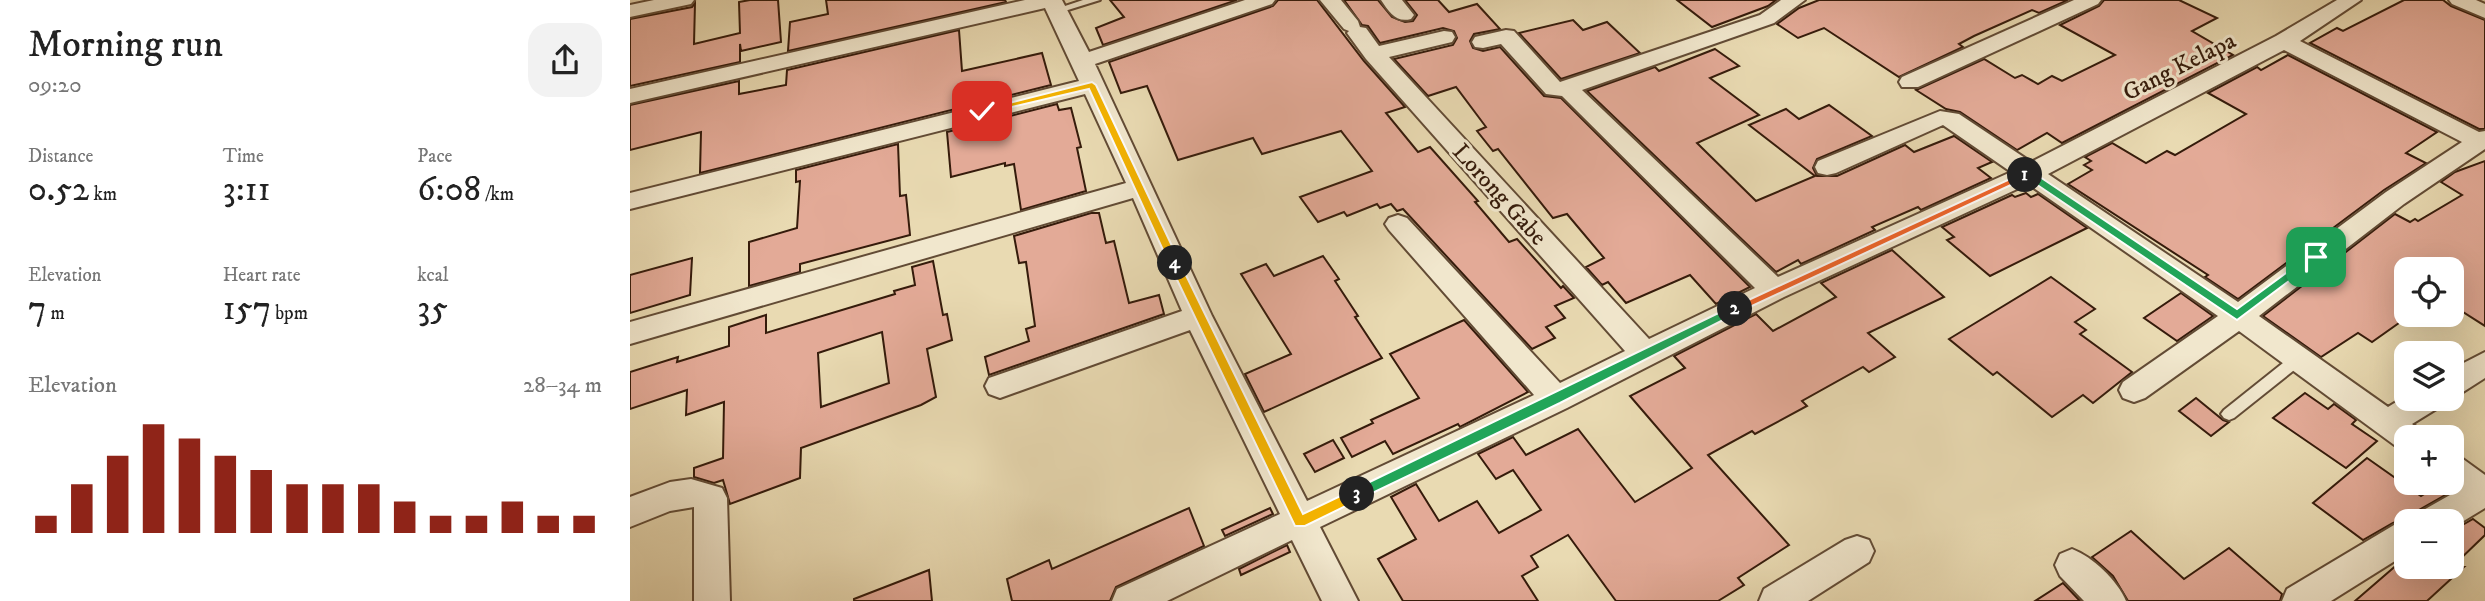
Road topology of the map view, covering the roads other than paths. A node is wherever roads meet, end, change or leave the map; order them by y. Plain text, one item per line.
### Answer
1 (684, 0) edge
2 (1095, 0) edge
3 (1265, 0) edge
4 (1330, 0) edge
5 (1794, 0) edge
6 (2088, 0) edge
7 (2351, 0) edge
8 (2459, 0) edge
9 (1053, 4) edge
10 (630, 11) edge
11 (2485, 12) edge
12 (1444, 37) dead end
13 (2284, 41) junction
14 (1483, 42) dead end
15 (1374, 54) junction
16 (1088, 73) junction
17 (1910, 82) dead end
18 (1567, 88) junction
19 (630, 96) edge
20 (2482, 140) edge
21 (1827, 167) dead end
22 (2028, 174) junction
23 (1141, 187) junction
24 (630, 201) edge
25 (1398, 224) dead end
26 (1774, 290) junction
27 (2237, 315) junction
28 (1198, 316) junction
29 (630, 333) edge
30 (1644, 353) junction
31 (2298, 359) junction
32 (2485, 363) edge
33 (2464, 376) edge
34 (1000, 386) dead end
35 (2134, 390) dead end
36 (1556, 399) junction
37 (2416, 411) edge
38 (2229, 414) dead end
39 (2403, 425) edge
40 (2394, 427) edge
41 (2464, 478) edge
42 (2484, 492) edge
43 (2455, 509) edge
44 (630, 512) edge
45 (1300, 522) junction
46 (2394, 544) edge
47 (1857, 551) dead end
48 (2072, 565) dead end
49 (712, 601) edge
50 (1130, 601) edge
51 (1340, 601) edge
52 (1777, 601) edge
53 (2108, 601) edge
54 (2300, 601) edge

1 - 10 street
2 - 9 lane
3 - 16 street
4 - 15 street, Lorong Gabe
5 - 18 street
6 - 17 street
7 - 13 street, Gang Kelapa
8 - 11 street
9 - 16 street
9 - 19 street
12 - 15 street
13 - 20 street
13 - 22 street, Gang Kelapa
14 - 18 street
15 - 30 street, Lorong Gabe
16 - 23 street
16 - 24 street
18 - 26 street
20 - 27 street
21 - 22 street
22 - 26 street, Gang Kelapa
22 - 27 street
23 - 28 street
23 - 29 street
25 - 36 street
26 - 30 street, Gang Kelapa
27 - 31 street
27 - 35 street
28 - 34 street
28 - 45 street
30 - 36 street, Gang Kelapa
31 - 38 lane
31 - 40 street
32 - 33 street
36 - 45 street, Gang Kelapa
37 - 39 street
41 - 42 street
42 - 43 street
44 - 49 street
45 - 50 street, Gang Kelapa
45 - 51 street
46 - 54 street
47 - 52 street
48 - 53 street

